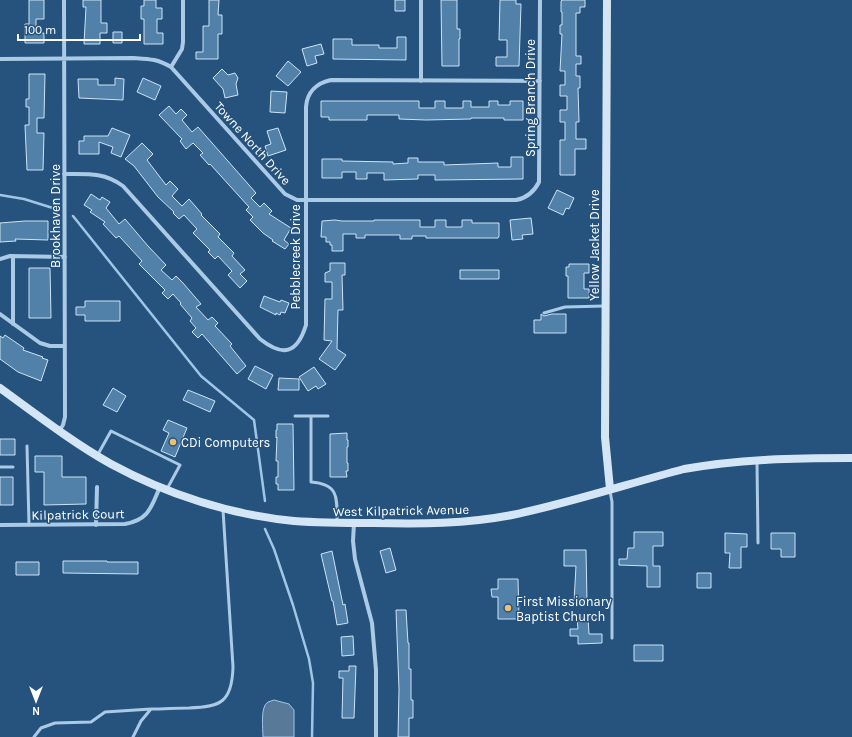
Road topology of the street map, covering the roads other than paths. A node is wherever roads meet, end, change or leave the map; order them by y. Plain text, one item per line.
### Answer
1 (64, 0) edge
2 (183, 0) edge
3 (421, 0) edge
4 (540, 0) edge
5 (607, 0) edge
6 (64, 58) junction
7 (0, 59) edge
8 (171, 67) junction
9 (421, 81) junction
10 (540, 81) junction
11 (64, 174) junction
12 (531, 193) joint
13 (305, 200) junction
14 (13, 256) junction
15 (65, 257) junction
16 (0, 259) edge
17 (606, 306) junction
18 (544, 313) dead end
19 (0, 314) edge
20 (13, 324) junction
21 (65, 346) junction
22 (0, 388) edge
23 (295, 416) dead end
24 (311, 416) junction
25 (328, 416) dead end
26 (59, 431) junction
27 (27, 446) dead end
28 (97, 456) junction
29 (852, 458) edge
30 (757, 460) junction
31 (0, 467) edge
32 (13, 467) dead end
33 (97, 487) dead end
34 (163, 488) junction
35 (610, 489) junction
36 (223, 508) junction
37 (337, 523) junction
38 (354, 523) junction
39 (0, 525) edge
40 (29, 525) junction
41 (96, 525) junction
42 (758, 543) dead end
43 (612, 638) dead end
44 (151, 709) junction
45 (34, 737) edge
46 (133, 737) edge
47 (376, 737) edge

1 - 6 street, Brookhaven Drive
2 - 8 street
3 - 9 street
4 - 10 street, Spring Branch Drive
5 - 17 main road, Yellow Jacket Drive
6 - 7 street, Towne North Drive
6 - 8 street, Towne North Drive
6 - 11 street, Brookhaven Drive
8 - 13 street, Towne North Drive
9 - 10 street, Pebblecreek Drive
9 - 13 street, Pebblecreek Drive
10 - 12 street, Spring Branch Drive
11 - 13 street, Pebblecreek Drive
11 - 15 street, Brookhaven Drive
12 - 13 street, Towne North Drive
14 - 15 street
14 - 16 street
14 - 20 street
15 - 21 street, Brookhaven Drive
17 - 18 lane
17 - 35 main road, Yellow Jacket Drive
19 - 20 street
20 - 21 street
21 - 26 street, Brookhaven Drive
22 - 26 main road, West Kilpatrick Avenue
23 - 24 lane
24 - 25 lane
24 - 37 lane
26 - 28 main road, West Kilpatrick Avenue
27 - 40 lane
28 - 34 main road, West Kilpatrick Avenue
28 - 34 lane
29 - 30 main road, West Kilpatrick Avenue
30 - 35 main road, West Kilpatrick Avenue
30 - 42 lane
31 - 32 lane
33 - 41 street
34 - 36 main road, West Kilpatrick Avenue
34 - 41 street, Kilpatrick Court
35 - 38 main road, West Kilpatrick Avenue
35 - 43 lane
36 - 37 main road, West Kilpatrick Avenue
36 - 44 lane
37 - 38 main road, West Kilpatrick Avenue
38 - 47 street
39 - 40 street, Kilpatrick Court
40 - 41 street, Kilpatrick Court
44 - 45 lane
44 - 46 lane

